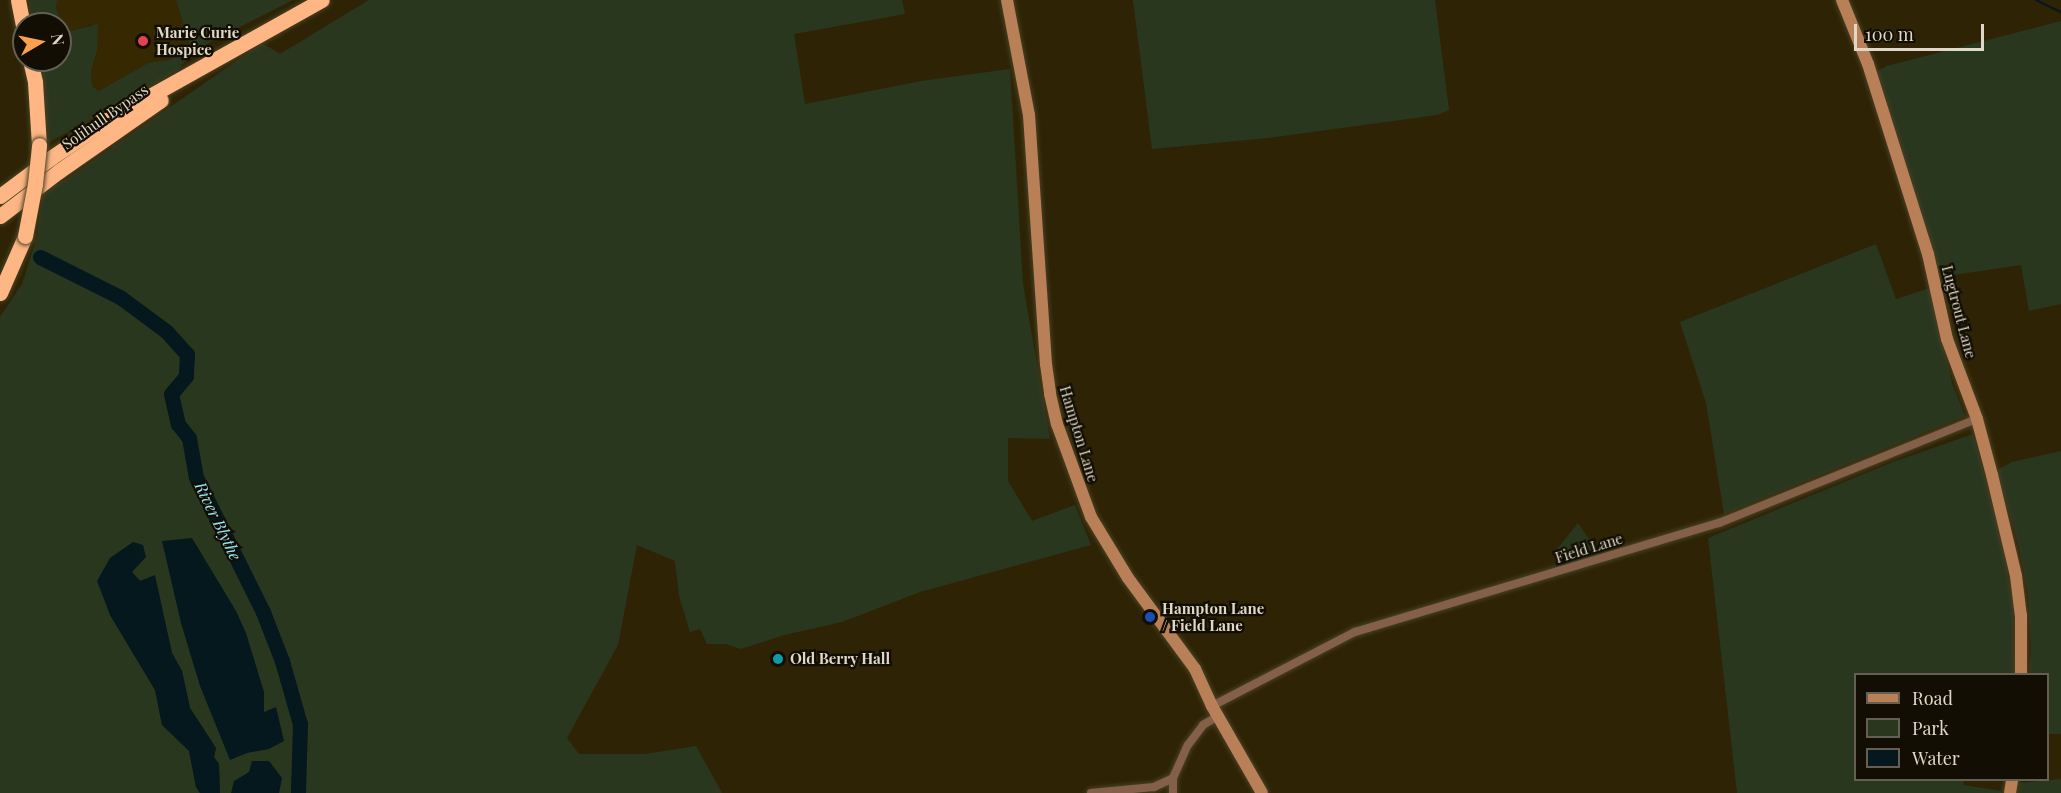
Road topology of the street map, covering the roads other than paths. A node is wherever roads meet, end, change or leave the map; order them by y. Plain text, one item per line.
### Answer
1 (322, 0) edge
2 (1007, 0) edge
3 (1842, 0) edge
4 (232, 50) junction
5 (33, 72) edge
6 (0, 196) edge
7 (0, 216) edge
8 (0, 293) edge
9 (1977, 419) junction
10 (2021, 673) edge
11 (1215, 711) junction
12 (1173, 778) junction
13 (1091, 793) edge
14 (1173, 793) edge
15 (1262, 793) edge

1 - 4 highway, Solihull Bypass
2 - 11 main road, Hampton Lane
3 - 9 main road, Lugtrout Lane
4 - 6 highway, Solihull Bypass
4 - 7 highway, Solihull Bypass
5 - 8 highway, bridge
9 - 10 main road, Lugtrout Lane
9 - 11 street, Field Lane
11 - 12 street, Field Lane
11 - 15 main road, Hampton Lane
12 - 13 street
12 - 14 street

